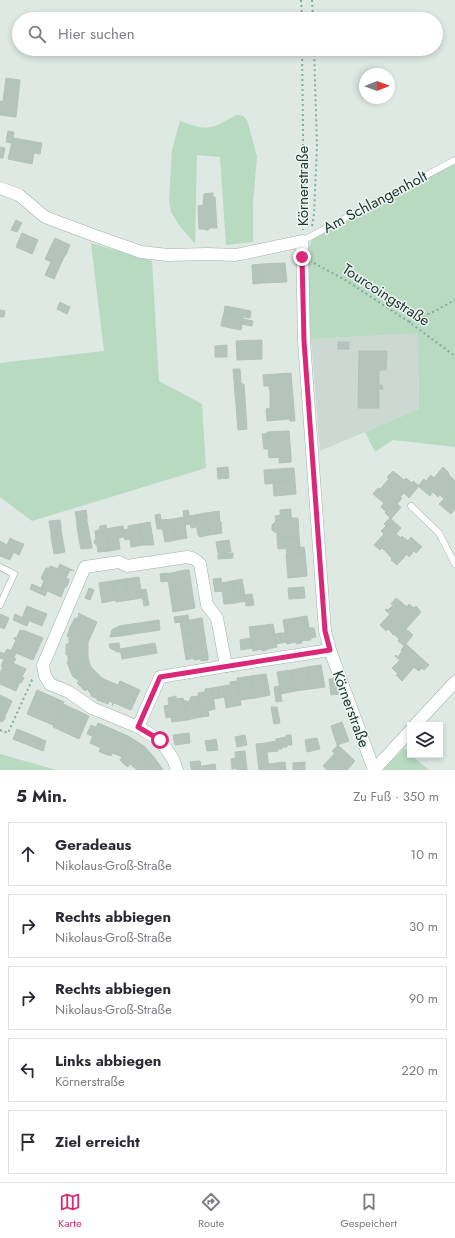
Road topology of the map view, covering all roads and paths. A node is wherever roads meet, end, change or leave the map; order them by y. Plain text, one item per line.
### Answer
1 (301, 0) edge
2 (312, 0) edge
3 (302, 12) edge
4 (313, 12) edge
5 (302, 56) edge
6 (314, 56) edge
7 (455, 160) edge
8 (0, 188) edge
9 (302, 241) junction
10 (302, 257) junction
11 (455, 300) edge
12 (409, 322) junction
13 (455, 356) edge
14 (411, 506) dead end
15 (455, 564) edge
16 (0, 567) edge
17 (0, 605) edge
18 (330, 650) junction
19 (226, 666) junction
20 (44, 676) junction
21 (455, 682) edge
22 (418, 722) edge
23 (138, 727) junction
24 (0, 730) edge
25 (407, 734) edge
26 (177, 770) edge
27 (374, 770) edge

1 - 3 path
2 - 4 path
5 - 9 path, Körnerstraße
6 - 9 path
7 - 9 lane, Am Schlangenholt
8 - 9 street, Am Schlangenholt
9 - 10 street, Körnerstraße
10 - 12 path, Tourcoingstraße
10 - 18 street, Körnerstraße
11 - 12 path
12 - 13 path, Tourcoingstraße
14 - 15 lane
16 - 17 lane
18 - 19 street
18 - 27 street, Körnerstraße
19 - 20 street
19 - 23 street
20 - 23 street
20 - 24 path
21 - 22 street
23 - 26 street
25 - 27 street

